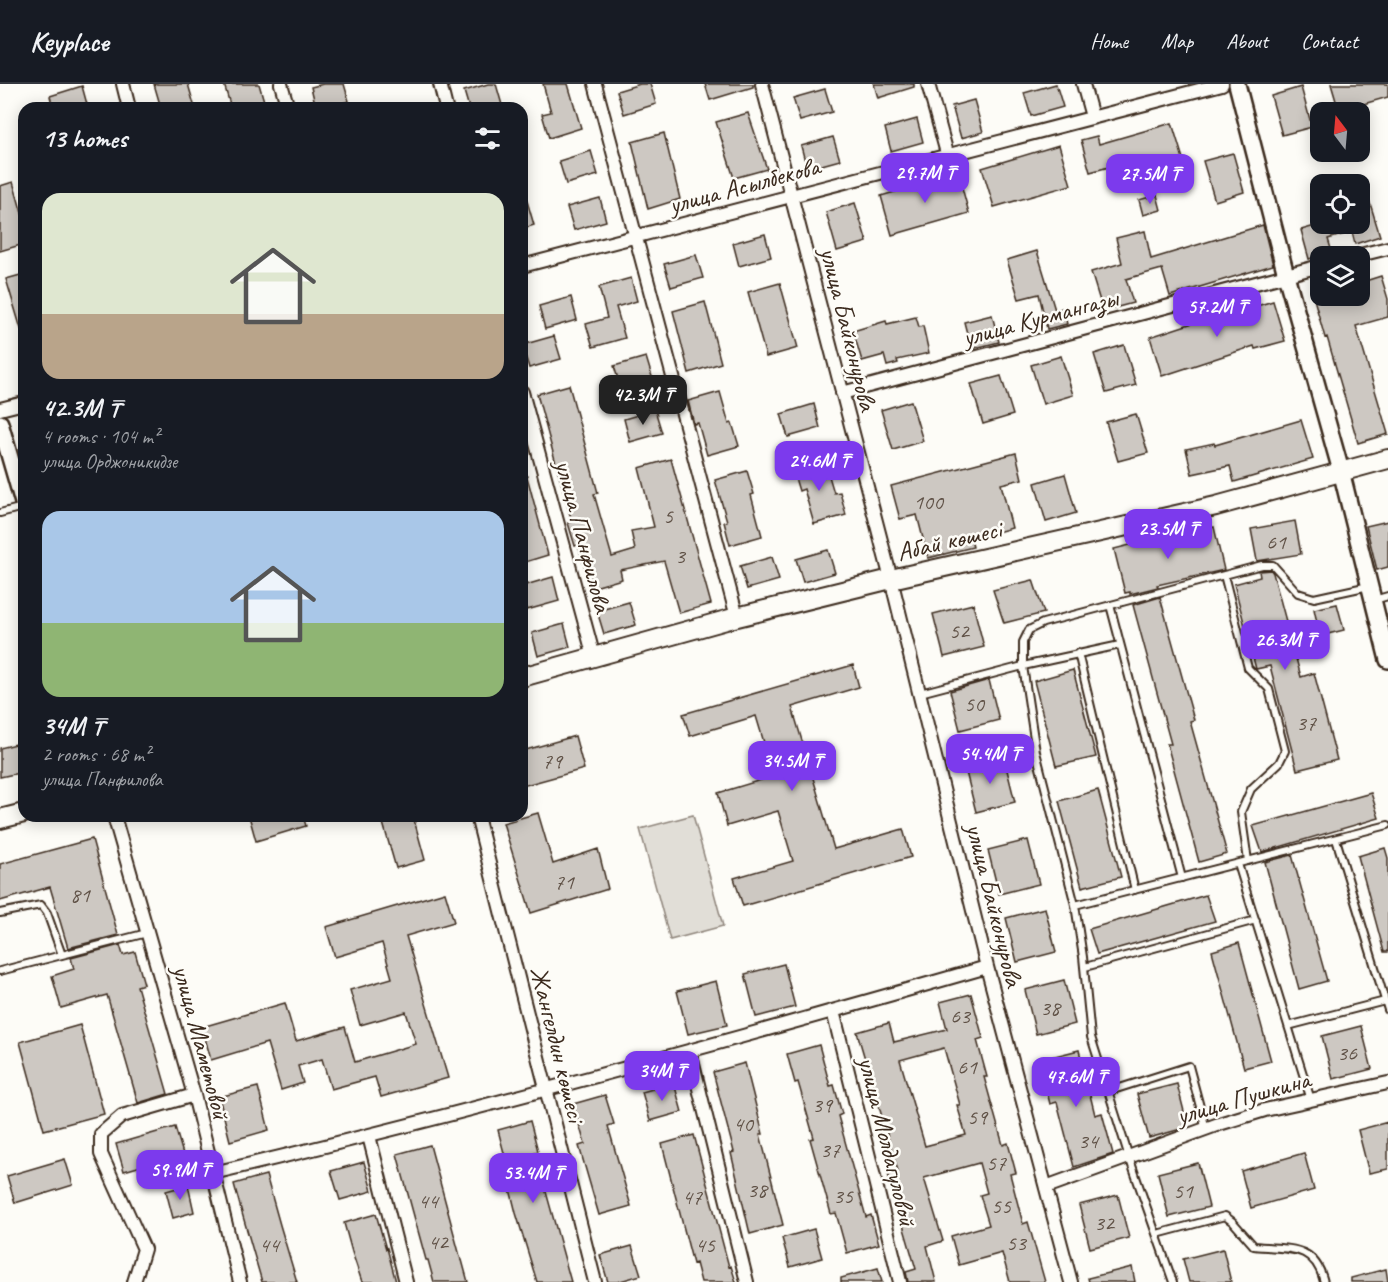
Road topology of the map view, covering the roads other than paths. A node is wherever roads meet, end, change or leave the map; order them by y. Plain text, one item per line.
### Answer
1 (123, 84) edge
2 (281, 84) edge
3 (440, 84) edge
4 (595, 84) edge
5 (762, 84) edge
6 (928, 84) edge
7 (1083, 84) edge
8 (1222, 84) edge
9 (1237, 84) edge
10 (128, 102) edge
11 (286, 102) edge
12 (444, 102) edge
13 (1092, 117) junction
14 (948, 157) junction
15 (792, 195) junction
16 (635, 237) junction
17 (1388, 248) edge
18 (1370, 252) edge
19 (528, 264) edge
20 (1310, 269) edge
21 (1286, 275) junction
22 (842, 393) junction
23 (18, 404) edge
24 (0, 409) edge
25 (528, 414) edge
26 (0, 423) edge
27 (1388, 459) edge
28 (1341, 471) junction
29 (18, 485) edge
30 (18, 508) edge
31 (0, 513) edge
32 (1224, 575) junction
33 (891, 579) junction
34 (1377, 594) edge
35 (1110, 605) junction
36 (737, 617) junction
37 (1120, 645) junction
38 (1078, 653) junction
39 (594, 657) junction
40 (1388, 660) edge
41 (1023, 666) junction
42 (528, 675) edge
43 (920, 693) junction
44 (18, 814) edge
45 (0, 819) edge
46 (116, 822) edge
47 (479, 822) edge
48 (1388, 825) edge
49 (1336, 839) junction
50 (1248, 861) junction
51 (1238, 864) junction
52 (1182, 878) junction
53 (1135, 890) junction
54 (1075, 905) junction
55 (0, 913) edge
56 (1256, 920) junction
57 (147, 933) junction
58 (62, 955) junction
59 (987, 967) junction
60 (1084, 967) junction
61 (0, 971) edge
62 (1385, 1001) junction
63 (1388, 1010) edge
64 (833, 1011) junction
65 (1288, 1026) junction
66 (690, 1052) junction
67 (1388, 1083) edge
68 (546, 1089) junction
69 (1110, 1091) junction
70 (194, 1095) junction
71 (1311, 1100) junction
72 (1206, 1129) junction
73 (369, 1136) junction
74 (1129, 1157) junction
75 (213, 1173) junction
76 (1046, 1187) junction
77 (1157, 1234) junction
78 (134, 1282) edge
79 (240, 1282) edge
80 (406, 1282) edge
81 (595, 1282) edge
82 (747, 1282) edge
83 (900, 1282) edge
84 (1071, 1282) edge
85 (1173, 1282) edge
86 (1324, 1282) edge

1 - 10 street
2 - 11 street
3 - 12 street
4 - 16 street
5 - 15 street, улица Байконурова
6 - 14 street
7 - 13 street
8 - 13 street, улица Асылбекова
9 - 21 street
13 - 14 street, улица Асылбекова
14 - 15 street, улица Асылбекова
15 - 16 street, улица Асылбекова
15 - 22 street, улица Байконурова
16 - 19 street, улица Асылбекова
16 - 36 street
17 - 18 street
20 - 21 street, улица Курмангазы
21 - 22 street, улица Курмангазы
21 - 28 street
22 - 33 street, улица Байконурова
23 - 24 street
25 - 39 street, улица Панфилова
26 - 29 street
27 - 28 main road, Абай көшесі
28 - 33 main road, Абай көшесі
28 - 34 street
30 - 31 lane
32 - 34 lane
32 - 35 lane
32 - 50 lane
33 - 36 main road, Абай көшесі
33 - 43 street, улица Байконурова
34 - 40 street
35 - 37 lane
35 - 41 lane
36 - 39 main road, Абай көшесі
37 - 38 lane
37 - 52 lane
38 - 41 lane
38 - 53 lane
39 - 42 main road, Абай көшесі
41 - 43 lane
41 - 54 lane
43 - 59 street, улица Байконурова
44 - 45 main road
46 - 57 street, улица Маметовой
47 - 68 street, Жангелдин көшесі
48 - 49 lane
49 - 50 lane
49 - 62 lane
50 - 51 lane
51 - 52 lane
51 - 56 lane
52 - 53 lane
53 - 54 lane
54 - 60 lane
55 - 58 lane
56 - 60 lane
56 - 65 lane
57 - 58 lane
57 - 70 street, улица Маметовой
58 - 61 lane
59 - 64 street
59 - 76 street, улица Байконурова
60 - 69 lane
62 - 63 lane
62 - 65 lane
64 - 66 street
64 - 83 street, улица Молдагуловой
65 - 71 lane
66 - 68 street
66 - 82 street
67 - 71 street, улица Пушкина
68 - 73 street
68 - 81 street, Жангелдин көшесі
69 - 72 lane
69 - 74 lane
70 - 75 street, улица Маметовой
70 - 78 street
71 - 72 street, улица Пушкина
72 - 74 street, улица Пушкина
73 - 75 street
73 - 80 street
74 - 76 street, улица Пушкина
74 - 77 lane
75 - 79 street, улица Маметовой
76 - 84 street, улица Байконурова
77 - 85 lane
77 - 86 lane

